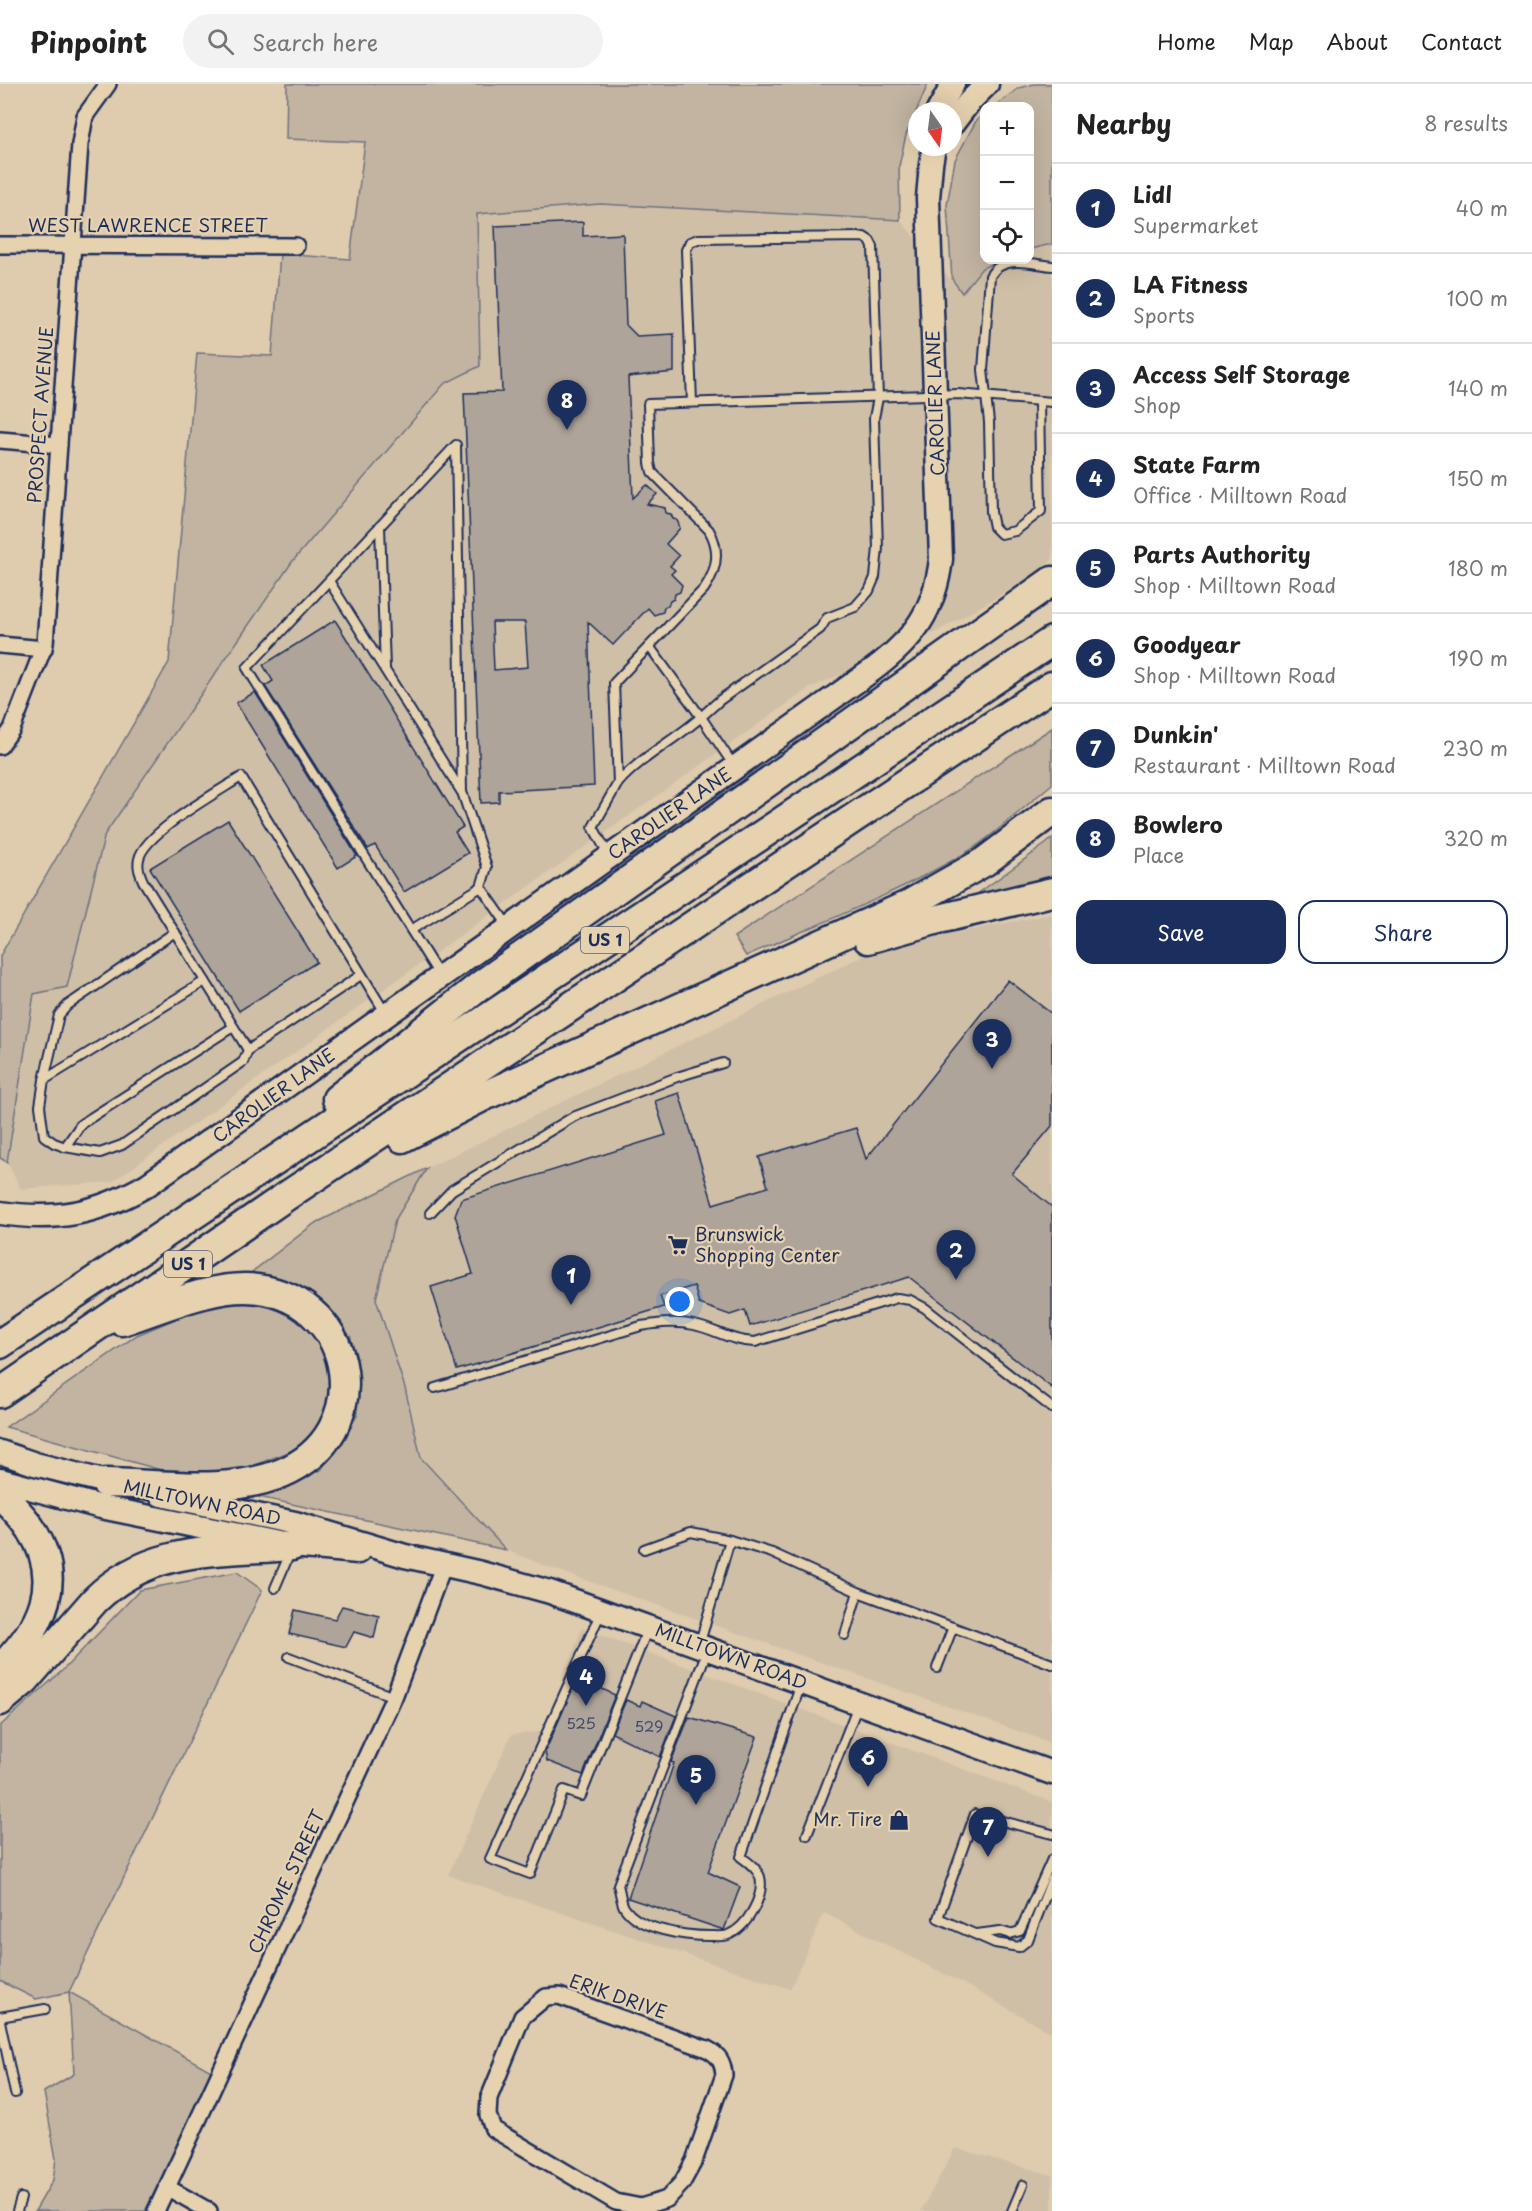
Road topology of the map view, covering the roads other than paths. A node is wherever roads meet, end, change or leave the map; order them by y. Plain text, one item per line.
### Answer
1 (108, 84) edge
2 (953, 84) edge
3 (987, 84) edge
4 (943, 102) edge
5 (962, 111) edge
6 (933, 156) edge
7 (0, 245) edge
8 (72, 245) junction
9 (296, 246) dead end
10 (1052, 266) edge
11 (936, 394) junction
12 (985, 396) junction
13 (878, 398) junction
14 (1039, 401) junction
15 (692, 402) junction
16 (1052, 402) edge
17 (0, 441) edge
18 (59, 445) junction
19 (380, 526) junction
20 (329, 580) junction
21 (1052, 581) edge
22 (1052, 641) edge
23 (0, 645) edge
24 (649, 646) junction
25 (44, 649) junction
26 (385, 669) junction
27 (1052, 686) edge
28 (701, 717) junction
29 (0, 746) edge
30 (735, 768) junction
31 (618, 783) junction
32 (462, 792) junction
33 (1052, 811) edge
34 (609, 857) junction
35 (482, 887) junction
36 (1052, 892) edge
37 (510, 928) junction
38 (411, 930) junction
39 (175, 932) junction
40 (768, 968) junction
41 (362, 975) junction
42 (440, 977) junction
43 (205, 981) junction
44 (387, 1015) junction
45 (233, 1026) junction
46 (248, 1050) junction
47 (723, 1063) dead end
48 (44, 1080) junction
49 (65, 1147) junction
50 (285, 1197) junction
51 (0, 1213) edge
52 (430, 1213) dead end
53 (176, 1227) junction
54 (91, 1331) junction
55 (0, 1344) edge
56 (435, 1388) dead end
57 (0, 1393) edge
58 (1052, 1408) edge
59 (0, 1452) edge
60 (0, 1480) edge
61 (106, 1482) junction
62 (0, 1494) edge
63 (730, 1540) junction
64 (292, 1546) junction
65 (644, 1549) dead end
66 (405, 1556) junction
67 (444, 1564) junction
68 (275, 1588) dead end
69 (858, 1592) junction
70 (602, 1611) junction
71 (953, 1627) junction
72 (649, 1628) junction
73 (845, 1635) dead end
74 (704, 1647) junction
75 (289, 1657) dead end
76 (1052, 1664) edge
77 (937, 1668) dead end
78 (0, 1669) edge
79 (801, 1683) junction
80 (394, 1697) junction
81 (0, 1701) edge
82 (859, 1704) junction
83 (1052, 1773) edge
84 (1052, 1834) edge
85 (807, 1835) dead end
86 (1052, 1859) edge
87 (1052, 1879) edge
88 (975, 1934) junction
89 (45, 2009) dead end
90 (0, 2019) edge
91 (15, 2092) dead end
92 (1023, 2185) dead end
93 (168, 2188) junction
94 (21, 2198) dead end
95 (612, 2207) edge
96 (17, 2211) edge
97 (156, 2211) edge
98 (208, 2211) edge
99 (1012, 2211) edge

1 - 8 street, PROSPECT AVENUE
2 - 4 street
3 - 5 street
6 - 11 street, CAROLIER LANE
7 - 8 street, WEST LAWRENCE STREET
8 - 9 street, WEST LAWRENCE STREET
8 - 18 street, PROSPECT AVENUE
10 - 12 lane
11 - 12 lane
11 - 13 lane
11 - 30 street, CAROLIER LANE
12 - 14 lane
12 - 14 lane
13 - 15 lane
13 - 15 lane
13 - 28 lane
14 - 16 lane
15 - 24 lane
17 - 18 street
18 - 25 street, PROSPECT AVENUE
19 - 20 lane
19 - 26 lane
19 - 32 lane
20 - 26 lane
20 - 38 lane
21 - 53 highway
22 - 53 highway, US 1
23 - 25 street
24 - 28 lane
24 - 31 lane
25 - 29 street, PROSPECT AVENUE
26 - 32 lane
27 - 50 highway, US 1
28 - 30 lane
28 - 31 lane
30 - 34 street, CAROLIER LANE
31 - 34 lane
32 - 35 lane
33 - 40 highway
34 - 37 street, CAROLIER LANE
35 - 37 lane
35 - 38 lane
36 - 40 highway
37 - 42 street, CAROLIER LANE
38 - 42 lane
39 - 41 lane
39 - 43 lane
39 - 48 lane
40 - 50 highway
41 - 44 lane
41 - 46 lane
42 - 44 street, CAROLIER LANE
43 - 45 lane
43 - 48 lane
44 - 51 street, CAROLIER LANE
45 - 46 lane
45 - 49 lane
46 - 49 lane
47 - 52 lane
48 - 49 lane
50 - 54 highway, US 1
53 - 55 highway, US 1
54 - 57 highway, US 1
54 - 61 highway
56 - 58 lane
59 - 61 street, MILLTOWN ROAD
60 - 64 street, MILLTOWN ROAD
61 - 66 street, MILLTOWN ROAD
62 - 78 highway
63 - 65 lane
63 - 69 lane
63 - 74 lane
64 - 66 street, MILLTOWN ROAD
64 - 68 lane
64 - 81 highway
66 - 67 street, MILLTOWN ROAD
67 - 70 street, MILLTOWN ROAD
67 - 80 street, CHROME STREET
69 - 71 lane
69 - 73 lane
70 - 72 street, MILLTOWN ROAD
70 - 72 lane
71 - 76 lane
71 - 77 lane
72 - 74 street, MILLTOWN ROAD
74 - 79 street, MILLTOWN ROAD
74 - 79 lane
75 - 80 lane
79 - 82 street, MILLTOWN ROAD
80 - 93 street, CHROME STREET
82 - 83 street, MILLTOWN ROAD
82 - 85 lane
84 - 88 lane
86 - 88 lane
87 - 88 lane
89 - 90 lane
90 - 91 lane
92 - 99 lane
93 - 97 street, CHROME STREET
93 - 98 street
94 - 96 lane
95 - 95 street, ERIK DRIVE

